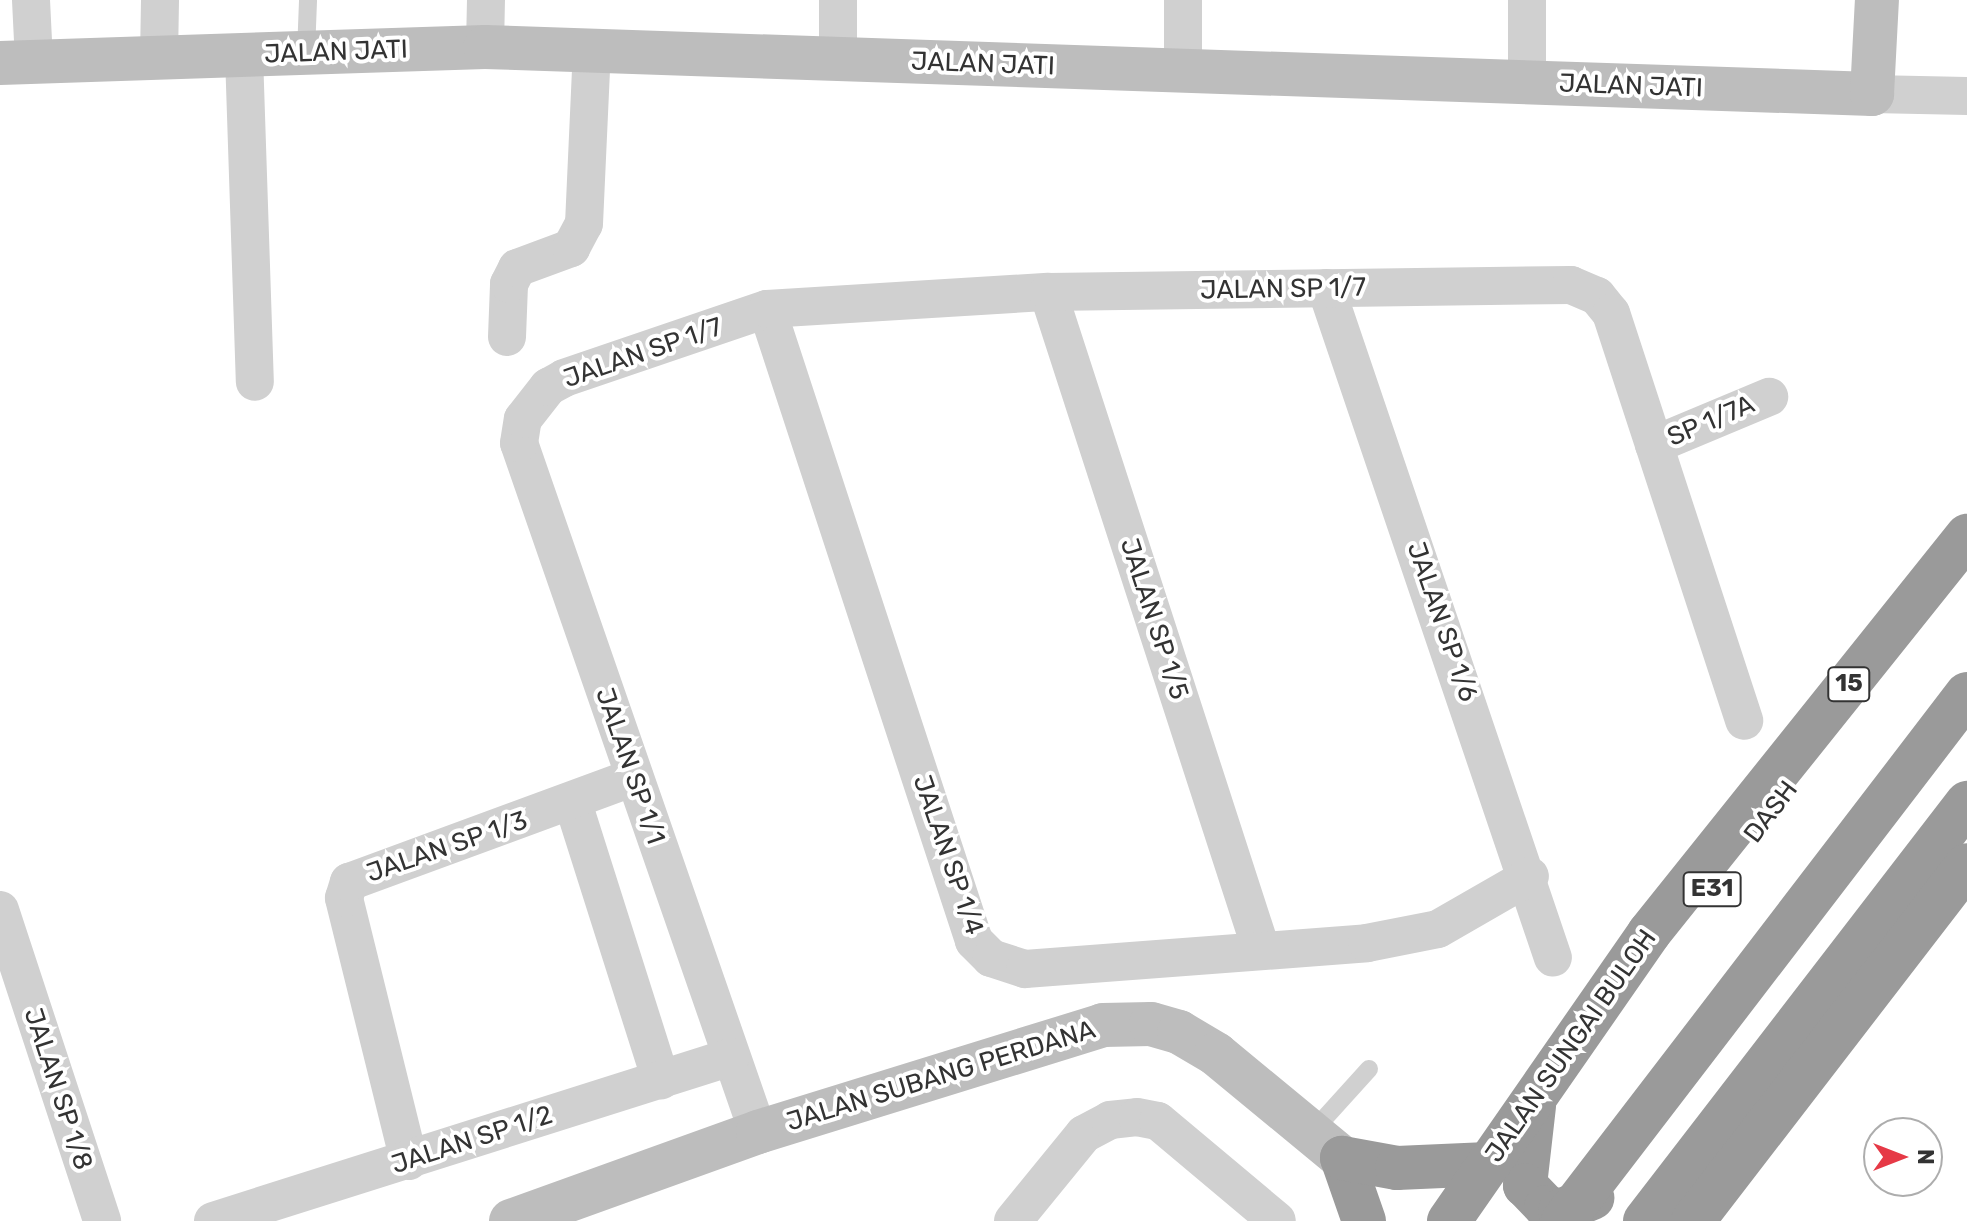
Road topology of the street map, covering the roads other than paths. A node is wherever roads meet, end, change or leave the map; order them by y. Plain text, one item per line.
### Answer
1 (31, 0) edge
2 (160, 0) edge
3 (308, 0) edge
4 (486, 0) edge
5 (838, 0) edge
6 (1183, 0) edge
7 (1527, 0) edge
8 (1877, 0) edge
9 (485, 47) junction
10 (592, 50) junction
11 (306, 53) junction
12 (244, 55) junction
13 (159, 58) junction
14 (838, 59) junction
15 (17, 63) edge
16 (1183, 71) junction
17 (1527, 83) junction
18 (1872, 94) junction
19 (1967, 96) edge
20 (1326, 288) junction
21 (1048, 292) junction
22 (767, 309) junction
23 (507, 337) dead end
24 (255, 382) dead end
25 (1769, 397) dead end
26 (536, 401) joint
27 (1654, 445) junction
28 (1967, 536) edge
29 (1967, 556) edge
30 (1967, 694) edge
31 (1744, 721) dead end
32 (1967, 739) edge
33 (634, 777) junction
34 (573, 803) junction
35 (1967, 803) edge
36 (1967, 865) edge
37 (1530, 876) junction
38 (0, 910) edge
39 (1260, 946) junction
40 (1553, 958) dead end
41 (731, 1057) junction
42 (1369, 1069) dead end
43 (661, 1080) junction
44 (1535, 1096) junction
45 (758, 1132) junction
46 (1326, 1146) junction
47 (409, 1161) junction
48 (1488, 1164) junction
49 (1620, 1210) edge
50 (102, 1221) edge
51 (213, 1221) edge
52 (511, 1221) edge
53 (1013, 1221) edge
54 (1277, 1221) edge
55 (1364, 1221) edge
56 (1449, 1221) edge
57 (1457, 1221) edge
58 (1563, 1221) edge
59 (1693, 1221) edge

1 - 15 street
2 - 13 street
3 - 11 lane
4 - 9 street
5 - 14 street
6 - 16 street
7 - 17 street
8 - 18 street
9 - 10 street, JALAN JATI
9 - 11 street, JALAN JATI
10 - 14 street, JALAN JATI
10 - 23 street
11 - 12 street, JALAN JATI
12 - 13 street, JALAN JATI
12 - 24 street
13 - 15 street, JALAN JATI
14 - 16 street, JALAN JATI
16 - 17 street, JALAN JATI
17 - 18 street, JALAN JATI
18 - 19 street, JALAN JATI
20 - 21 street, JALAN SP 1/7
20 - 27 street, JALAN SP 1/7
20 - 37 street, JALAN SP 1/6
21 - 22 street, JALAN SP 1/7
21 - 39 street, JALAN SP 1/5
22 - 26 street, JALAN SP 1/7
22 - 39 street, JALAN SP 1/4
25 - 27 street, SP 1/7A
26 - 33 street, JALAN SP 1/1
27 - 31 street, JALAN SP 1/7
28 - 44 highway, JALAN SUNGAI BULOH / 15
29 - 57 highway, DASH / E31
30 - 58 highway
32 - 49 highway
33 - 34 street, JALAN SP 1/3
33 - 41 street, JALAN SP 1/1
34 - 43 street
34 - 47 street, JALAN SP 1/3
35 - 49 highway
36 - 59 highway
37 - 39 street, JALAN SP 1/4
37 - 40 street, JALAN SP 1/6
38 - 50 street, JALAN SP 1/8
41 - 43 street, JALAN SP 1/2
41 - 45 street, JALAN SP 1/1
42 - 46 lane
43 - 47 street, JALAN SP 1/2
44 - 48 highway, JALAN SUNGAI BULOH / 15
44 - 49 highway
45 - 46 street, JALAN SUBANG PERDANA
45 - 52 street, JALAN SUBANG PERDANA
46 - 48 highway
46 - 55 highway
47 - 51 street, JALAN SP 1/2
48 - 56 highway, JALAN SUNGAI BULOH / 15
53 - 54 street

